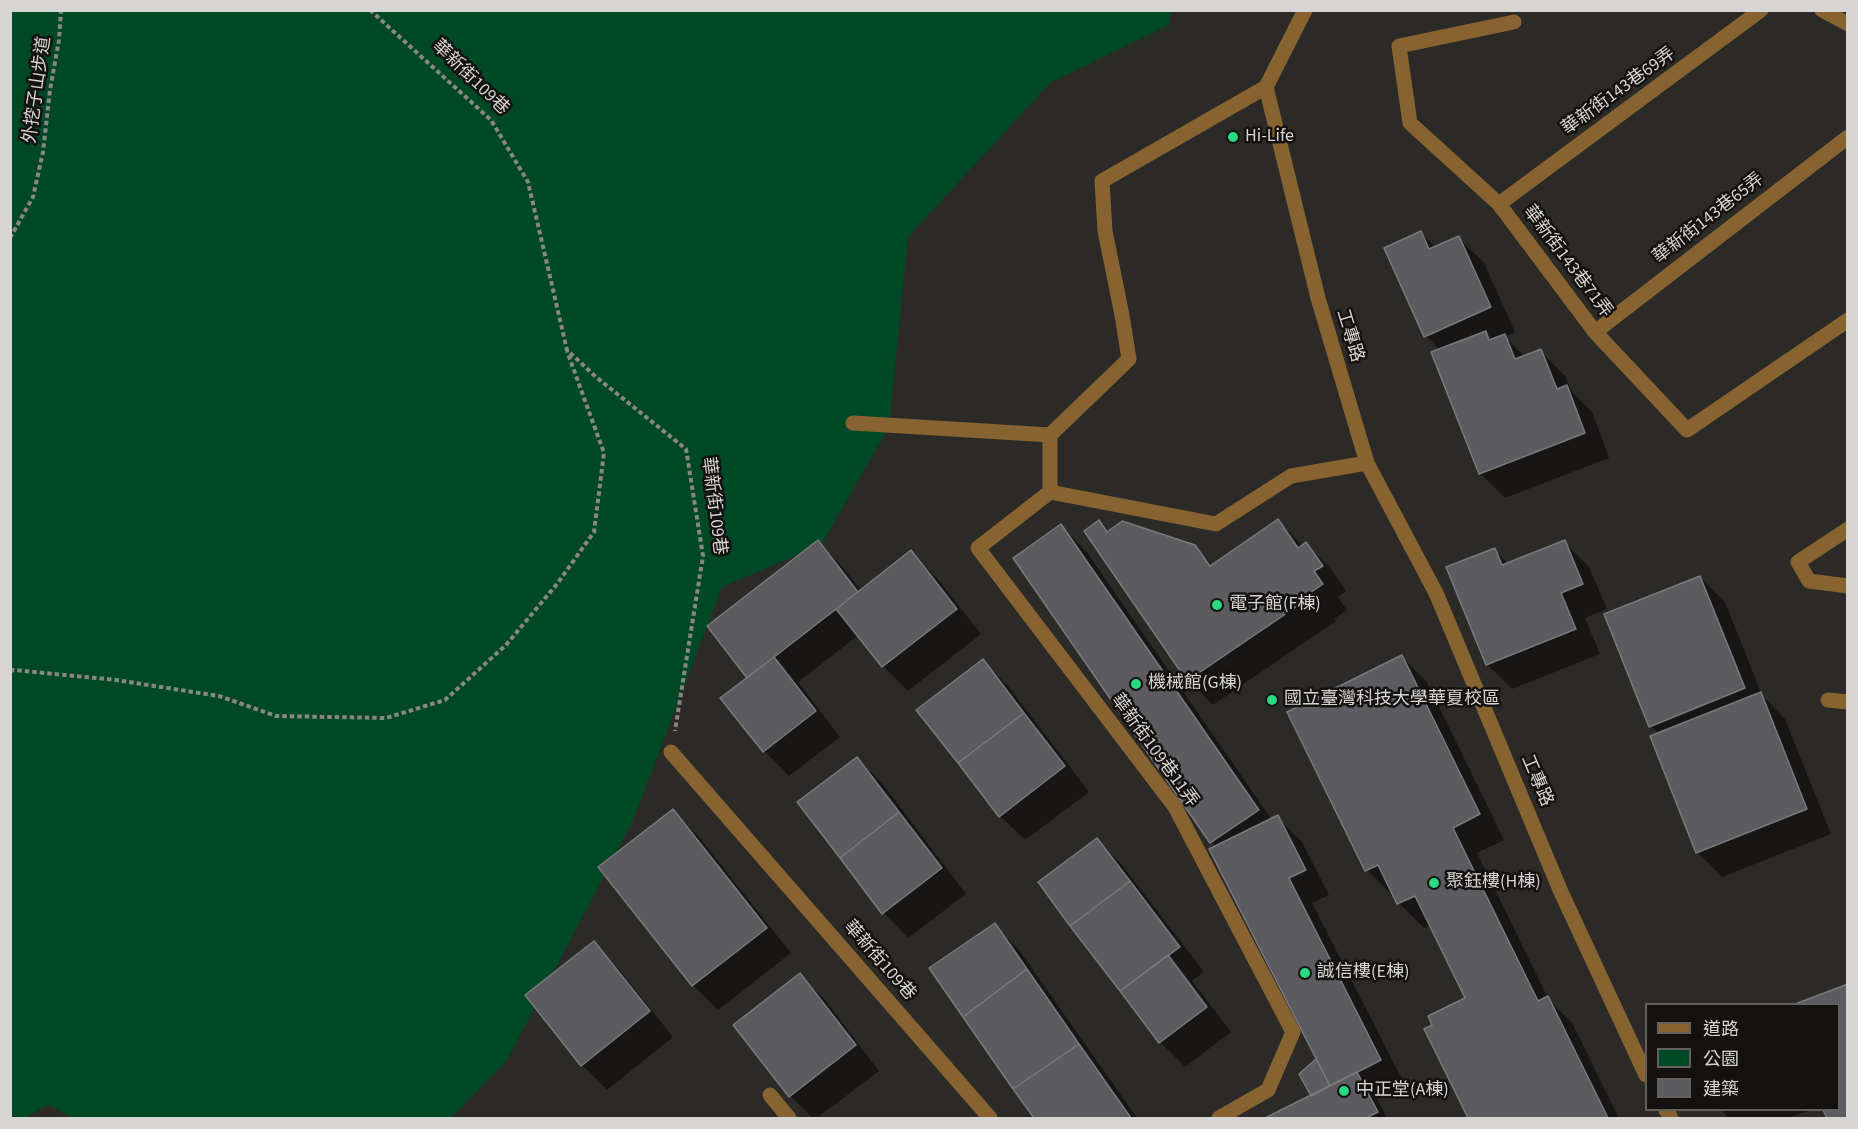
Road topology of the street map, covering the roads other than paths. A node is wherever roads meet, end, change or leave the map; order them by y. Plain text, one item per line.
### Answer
1 (1305, 10) edge
2 (1761, 10) edge
3 (1822, 10) edge
4 (1514, 22) dead end
5 (1848, 24) edge
6 (1266, 87) junction
7 (1848, 137) edge
8 (1499, 204) junction
9 (1848, 320) edge
10 (1595, 332) junction
11 (853, 423) dead end
12 (1050, 435) junction
13 (1367, 463) junction
14 (1050, 492) junction
15 (1848, 529) edge
16 (1848, 586) edge
17 (1828, 700) dead end
18 (1848, 702) edge
19 (671, 752) road end
20 (1645, 1071) edge
21 (770, 1095) dead end
22 (789, 1119) edge
23 (990, 1119) edge
24 (1220, 1119) edge

1 - 6 street
2 - 8 street, 華新街143巷69弄
3 - 5 street
4 - 8 street, 華新街143巷71弄
6 - 12 street
6 - 13 street, 工專路
7 - 10 street, 華新街143巷65弄
8 - 10 street, 華新街143巷71弄
9 - 10 street, 華新街143巷71弄
11 - 12 street
12 - 14 street
13 - 14 street
13 - 20 street, 工專路
14 - 24 street, 華新街109巷11弄
15 - 16 street
17 - 18 street
19 - 23 street, 華新街109巷
21 - 22 street

